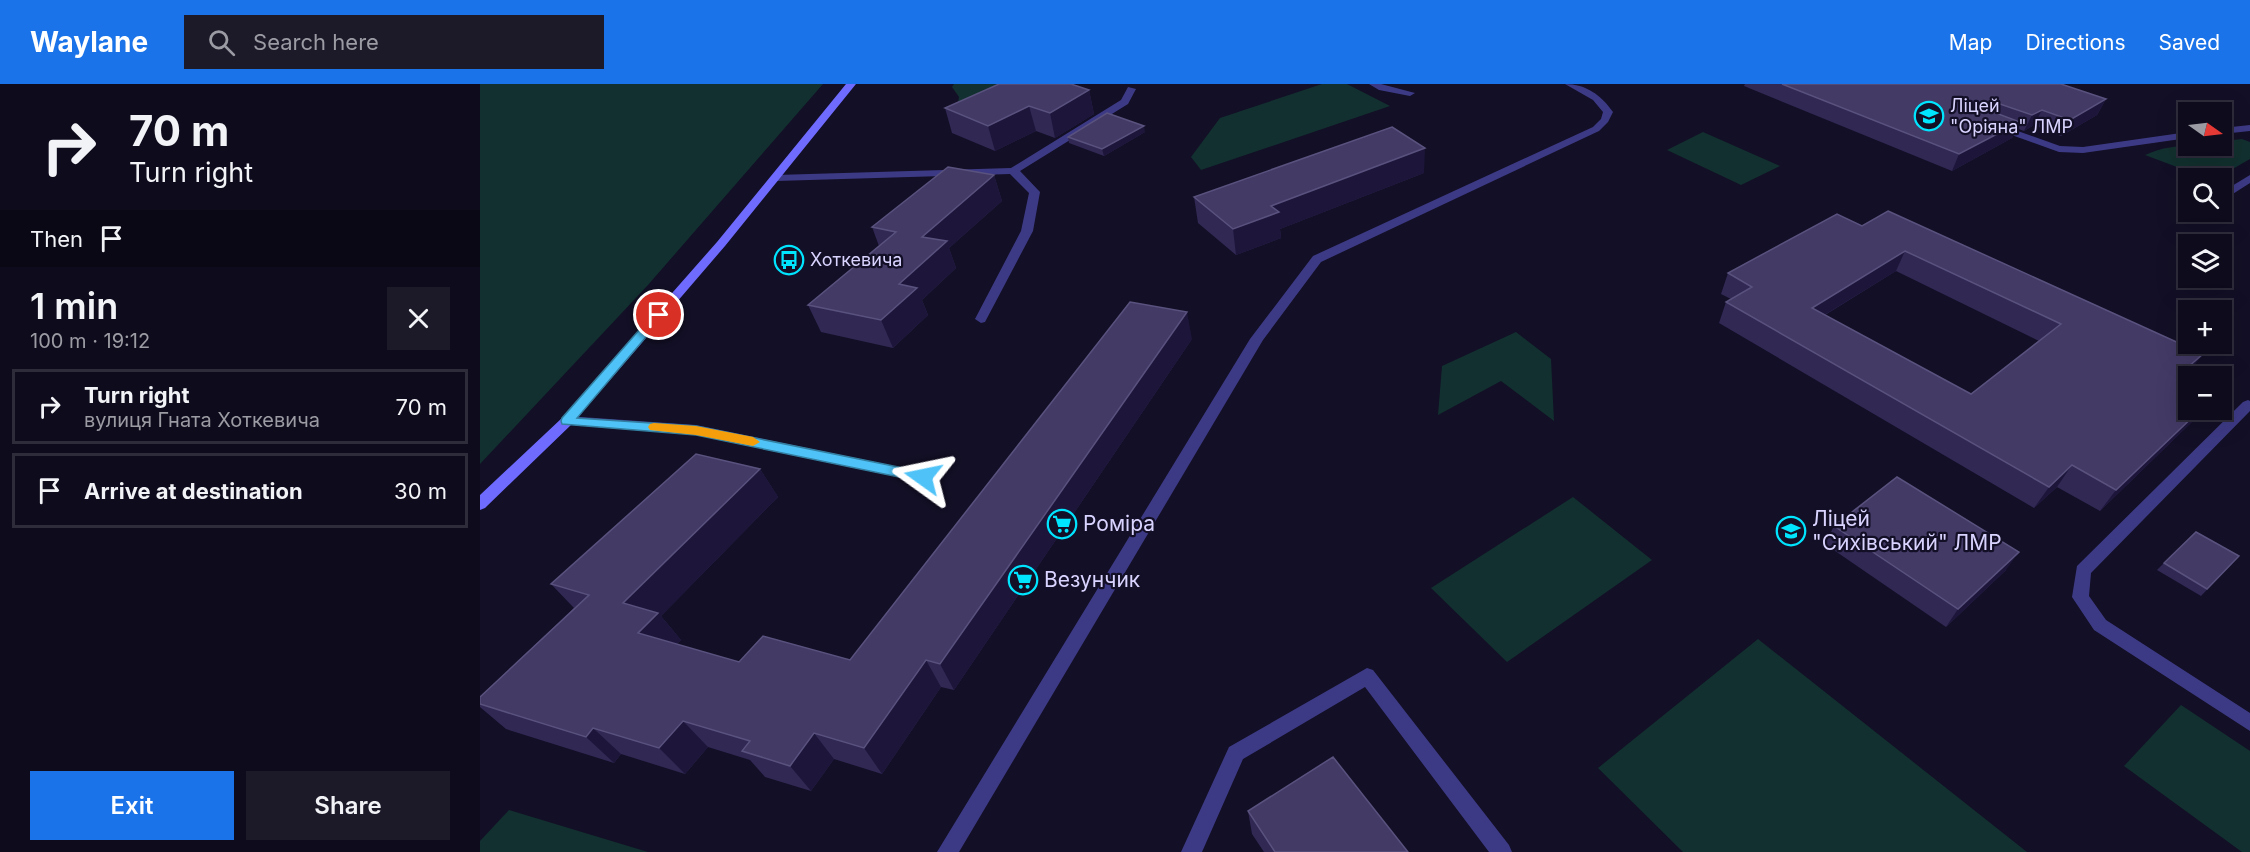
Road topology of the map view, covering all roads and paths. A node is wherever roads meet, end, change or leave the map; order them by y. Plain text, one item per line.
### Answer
1 (851, 84) edge
2 (1374, 84) edge
3 (1570, 84) edge
4 (1131, 89) dead end
5 (1410, 93) dead end
6 (1989, 124) edge
7 (2250, 128) edge
8 (2232, 130) edge
9 (2178, 136) edge
10 (1013, 171) junction
11 (776, 178) junction
12 (2250, 178) edge
13 (2232, 190) edge
14 (981, 319) dead end
15 (2248, 405) dead end
16 (567, 421) junction
17 (923, 477) dead end
18 (480, 504) edge
19 (2250, 723) edge
20 (947, 852) edge
21 (1191, 852) edge
22 (1502, 852) edge

1 - 11 street
2 - 5 lane
3 - 20 lane
4 - 10 lane
6 - 9 lane
7 - 8 lane
10 - 11 lane
10 - 14 lane
11 - 16 street
12 - 13 lane
15 - 19 lane
16 - 17 lane
16 - 18 street
21 - 22 lane

